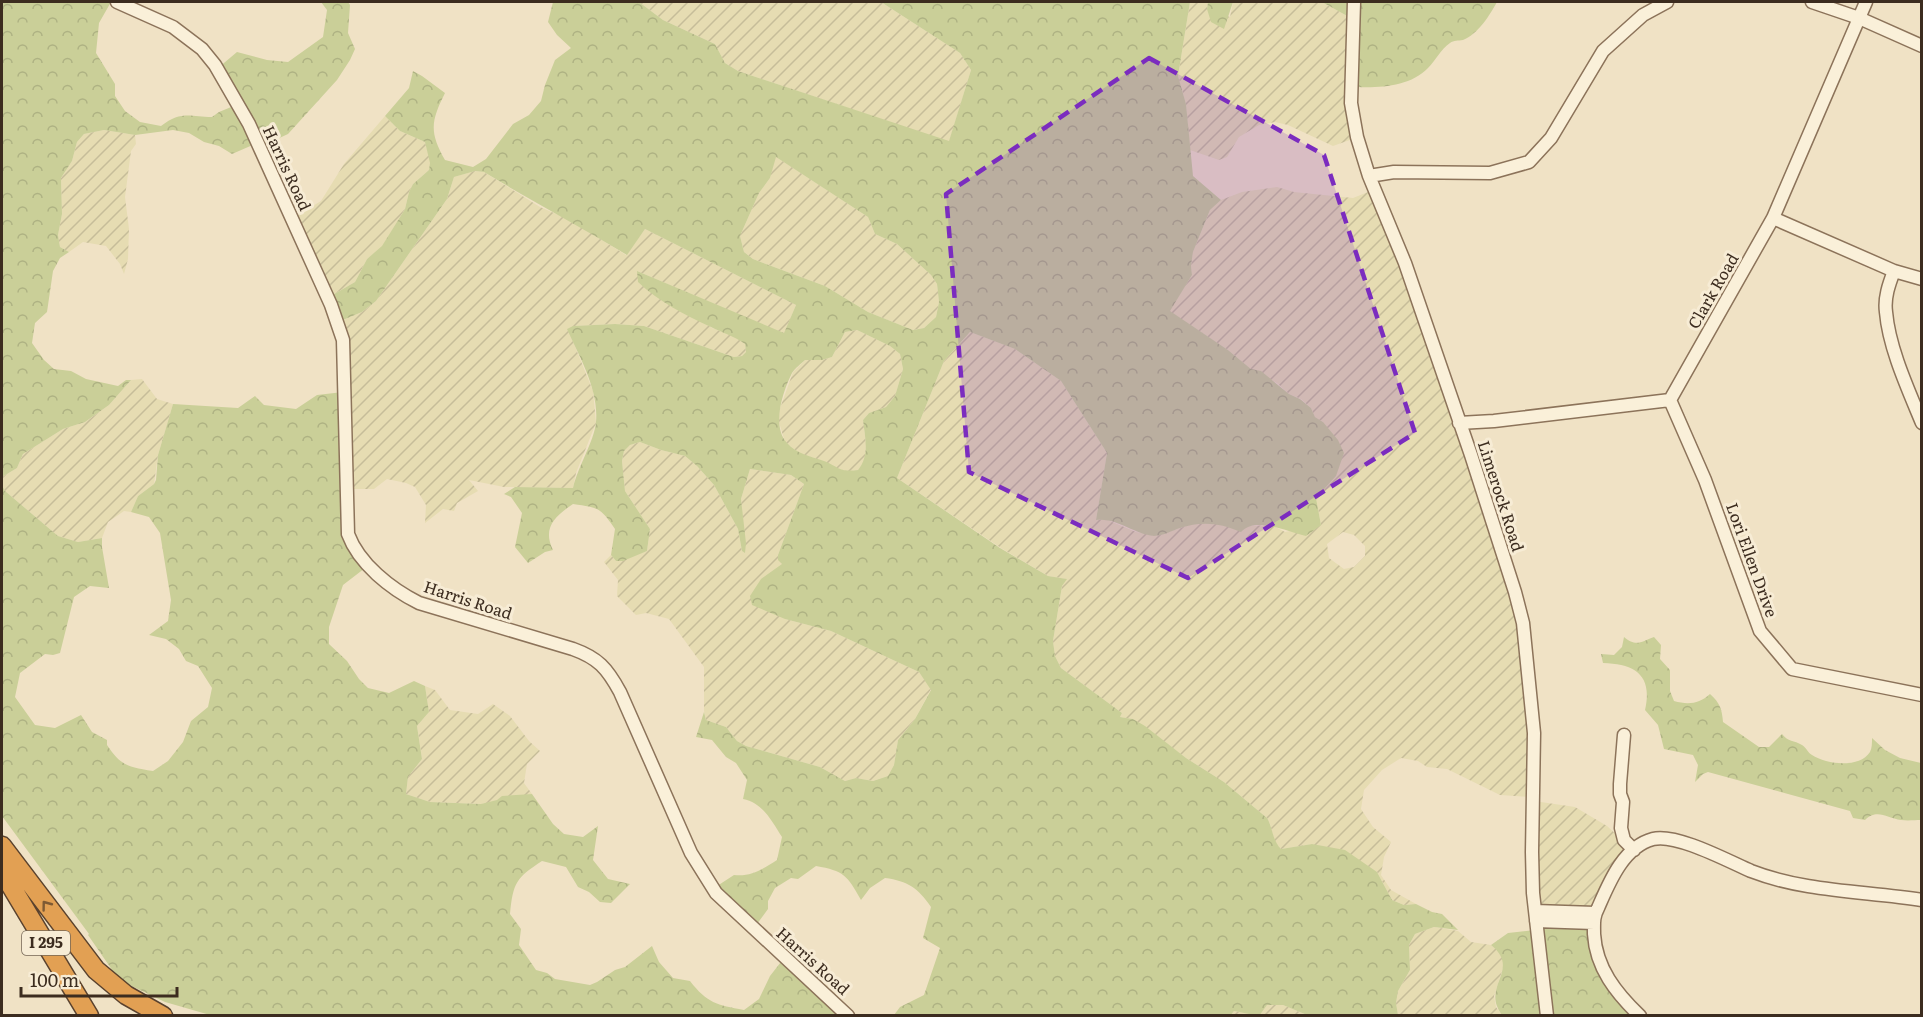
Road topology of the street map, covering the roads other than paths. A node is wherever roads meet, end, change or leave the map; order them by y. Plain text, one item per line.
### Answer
1 (117, 2) edge
2 (1354, 2) edge
3 (1667, 2) edge
4 (1812, 2) edge
5 (1866, 2) edge
6 (1859, 18) junction
7 (1922, 46) edge
8 (1370, 176) junction
9 (1773, 218) junction
10 (1894, 271) junction
11 (1922, 279) edge
12 (1670, 400) junction
13 (1459, 423) junction
14 (1922, 423) edge
15 (1922, 695) edge
16 (1624, 735) dead end
17 (2, 846) edge
18 (1634, 850) junction
19 (2, 872) edge
20 (1922, 900) edge
21 (1535, 916) junction
22 (1595, 918) junction
23 (89, 1016) edge
24 (163, 1016) edge
25 (848, 1016) edge
26 (1547, 1016) edge
27 (1640, 1016) edge

1 - 25 street, Harris Road
2 - 8 street, Limerock Road
3 - 8 street
4 - 6 street
5 - 6 street, Clark Road
6 - 7 street
6 - 9 street, Clark Road
8 - 13 street, Limerock Road
9 - 10 street
9 - 12 street, Clark Road
10 - 11 street
10 - 14 street
12 - 13 street
12 - 15 street, Lori Ellen Drive
13 - 21 street, Limerock Road
16 - 18 street
24 -> 17 highway
18 - 20 street
18 - 22 street
19 - 23 highway, I 295
21 - 22 street
21 - 26 street, Limerock Road
22 - 27 street

